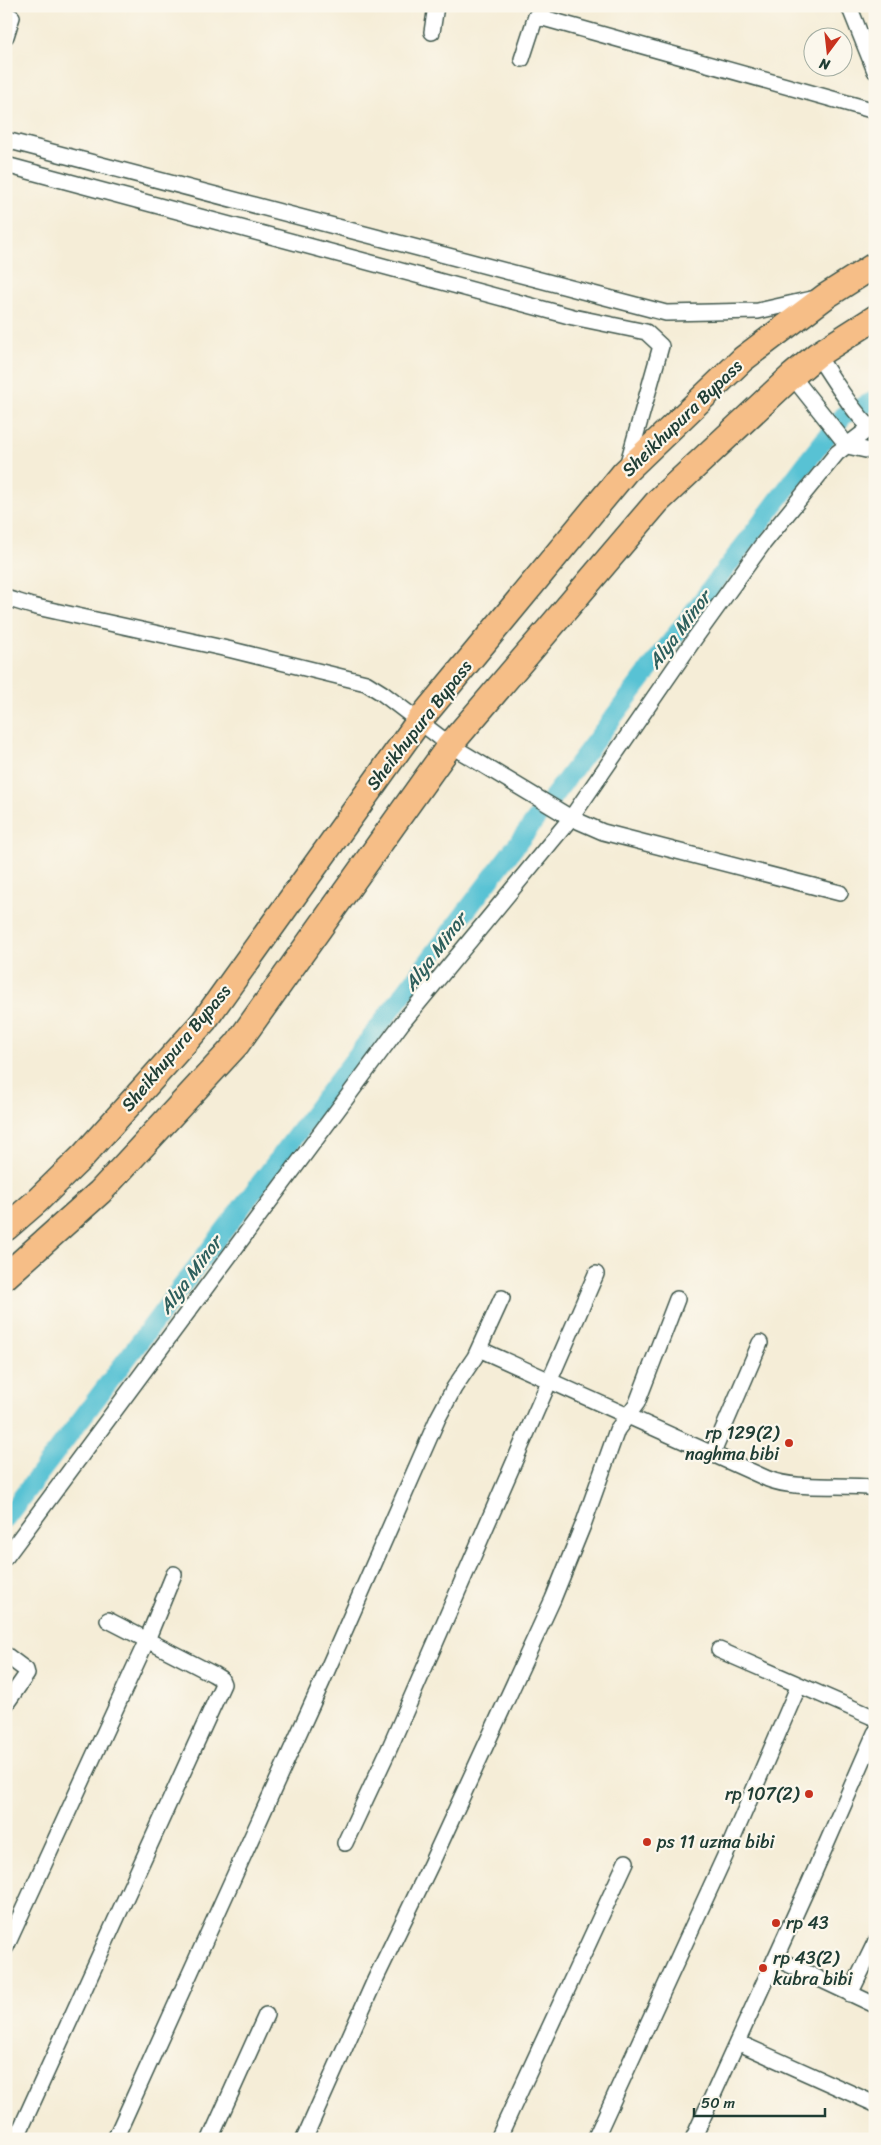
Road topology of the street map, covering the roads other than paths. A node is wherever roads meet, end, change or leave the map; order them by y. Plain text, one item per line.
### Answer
1 (436, 6) edge
2 (849, 6) edge
3 (537, 11) edge
4 (6, 15) edge
5 (432, 32) dead end
6 (6, 36) edge
7 (522, 59) dead end
8 (875, 71) edge
9 (875, 110) edge
10 (6, 140) edge
11 (6, 165) edge
12 (875, 265) edge
13 (826, 296) junction
14 (875, 318) edge
15 (817, 355) junction
16 (792, 376) junction
17 (873, 427) edge
18 (838, 434) junction
19 (875, 452) edge
20 (626, 472) junction
21 (6, 598) edge
22 (419, 721) junction
23 (450, 745) junction
24 (571, 818) junction
25 (840, 893) dead end
26 (6, 1228) edge
27 (596, 1274) dead end
28 (6, 1276) edge
29 (502, 1298) dead end
30 (677, 1299) dead end
31 (760, 1343) dead end
32 (479, 1349) junction
33 (550, 1382) junction
34 (627, 1417) junction
35 (712, 1455) junction
36 (875, 1488) edge
37 (6, 1557) edge
38 (174, 1574) dead end
39 (108, 1620) dead end
40 (147, 1640) junction
41 (719, 1650) dead end
42 (6, 1655) edge
43 (799, 1684) junction
44 (6, 1704) edge
45 (875, 1718) edge
46 (875, 1732) edge
47 (345, 1843) dead end
48 (626, 1862) dead end
49 (875, 1943) edge
50 (6, 1947) edge
51 (775, 1958) junction
52 (850, 1994) junction
53 (875, 2005) edge
54 (266, 2015) dead end
55 (737, 2042) junction
56 (875, 2104) edge
57 (16, 2139) edge
58 (116, 2139) edge
59 (210, 2139) edge
60 (304, 2139) edge
61 (498, 2139) edge
62 (595, 2139) edge
63 (693, 2139) edge

1 - 5 street
2 - 8 street
3 - 7 street
3 - 9 street
4 - 6 street
10 - 13 street
11 - 20 street
12 - 13 highway, Sheikhupura Bypass
13 - 20 highway, Sheikhupura Bypass
14 - 15 highway, Sheikhupura Bypass
15 - 16 highway, Sheikhupura Bypass
15 - 17 street
16 - 18 street
16 - 23 highway, Sheikhupura Bypass
17 - 18 street
18 - 19 street
18 - 24 street
20 - 22 highway, Sheikhupura Bypass
21 - 22 street
22 - 23 street
22 - 26 highway, Sheikhupura Bypass
23 - 24 street
23 - 28 highway, Sheikhupura Bypass
24 - 25 street
24 - 37 street
27 - 33 street
29 - 32 street
30 - 34 street
31 - 35 street
32 - 33 street
32 - 58 street
33 - 34 street
33 - 47 street
34 - 35 street
34 - 60 street
35 - 36 street
38 - 40 street
39 - 40 street
40 - 50 street
40 - 57 street
41 - 43 street
42 - 44 street
43 - 45 street
43 - 62 street
46 - 51 street
48 - 61 street
49 - 52 street
51 - 52 street
51 - 55 street
52 - 53 street
54 - 59 street
55 - 56 street
55 - 63 street

